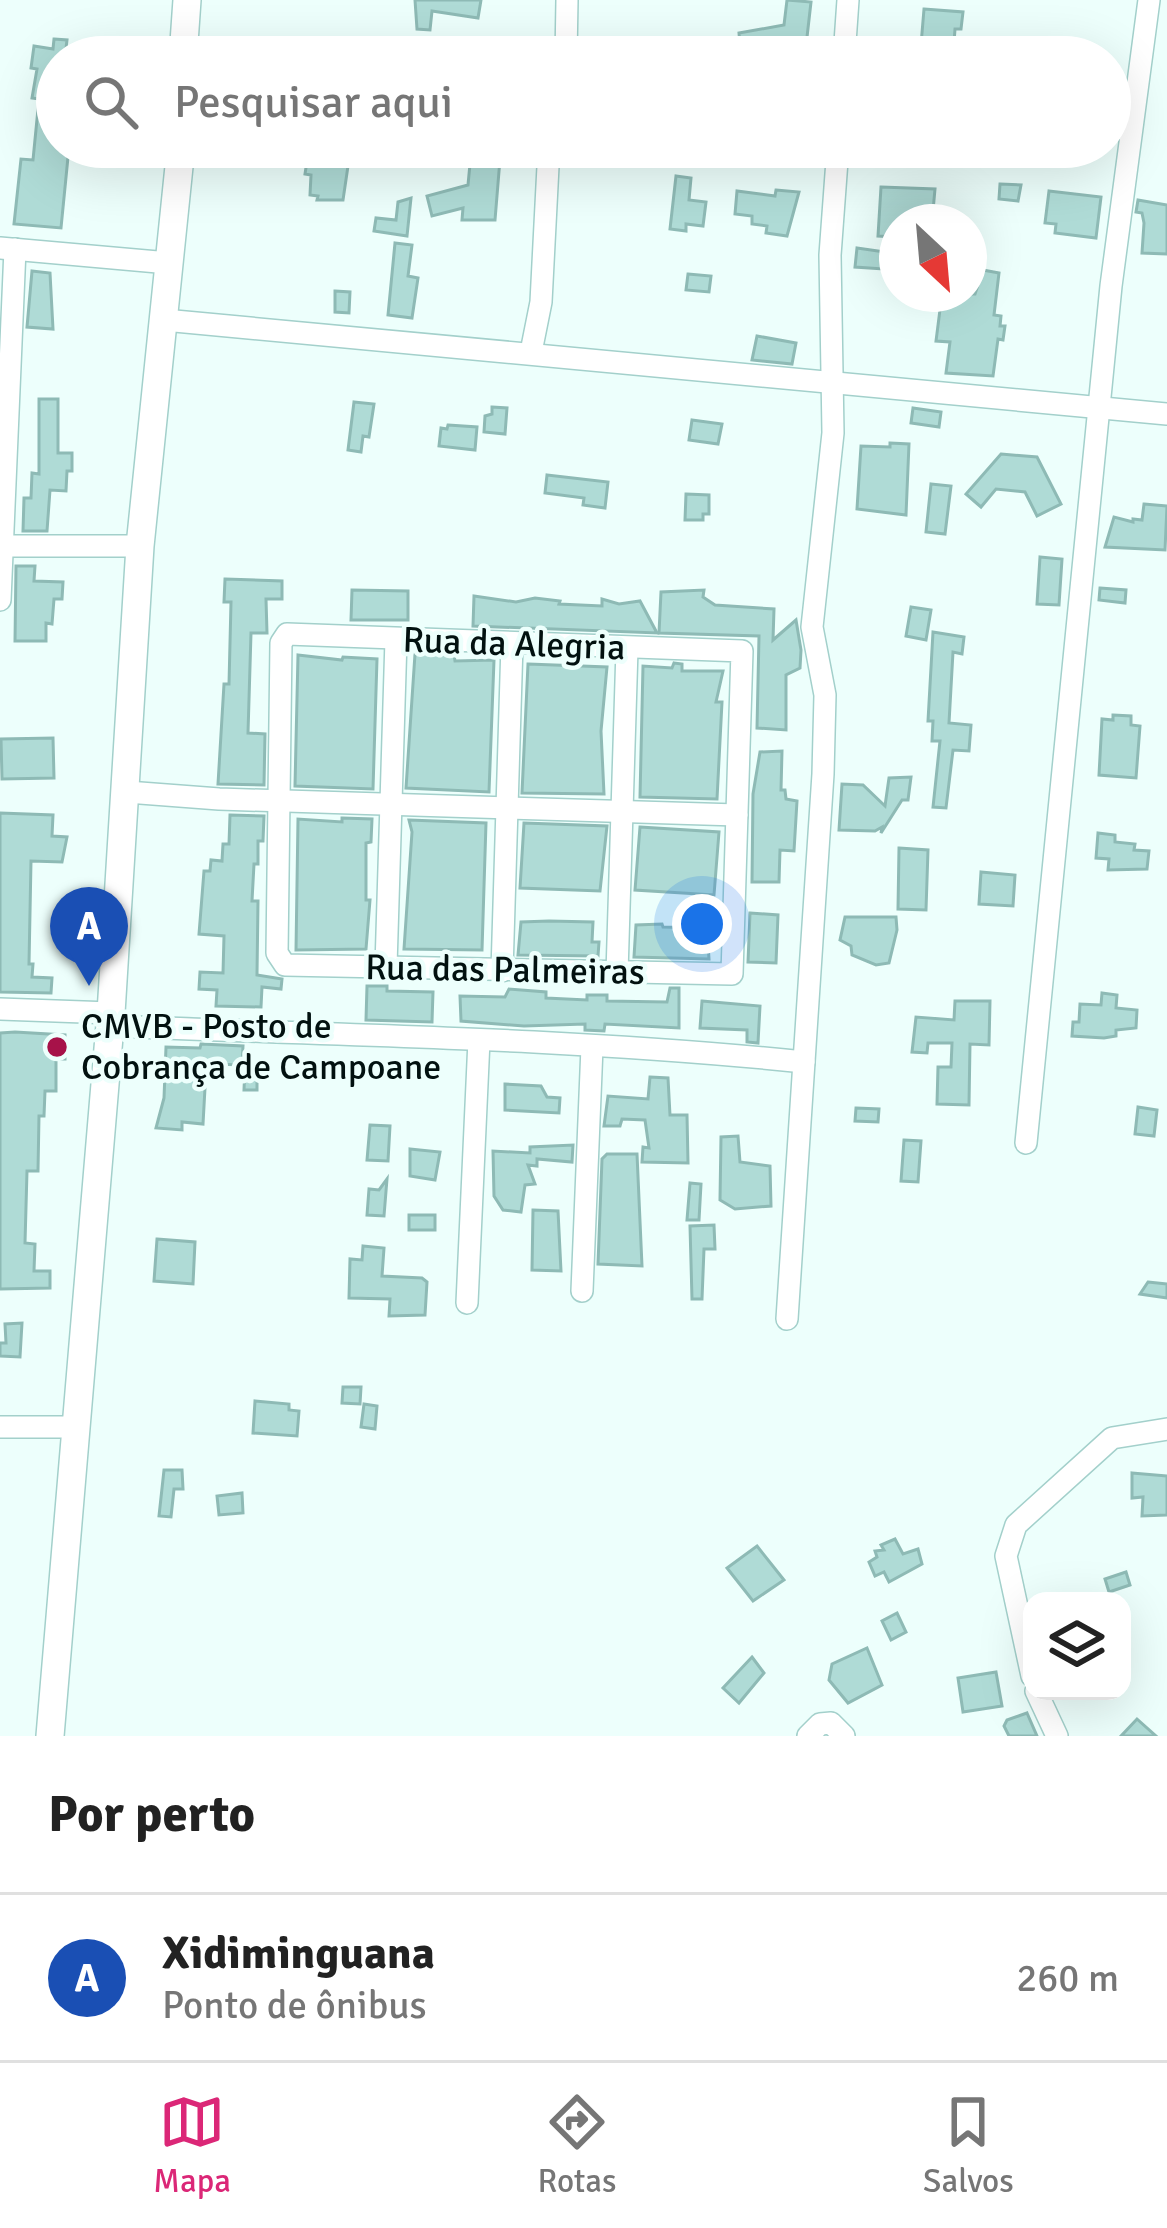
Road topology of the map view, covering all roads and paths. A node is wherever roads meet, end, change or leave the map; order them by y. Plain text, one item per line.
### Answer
1 (187, 0) edge
2 (567, 0) edge
3 (848, 0) edge
4 (1149, 0) edge
5 (184, 36) edge
6 (566, 36) edge
7 (845, 36) edge
8 (1131, 147) edge
9 (180, 168) edge
10 (548, 168) edge
11 (836, 168) edge
12 (1128, 168) edge
13 (8, 249) edge
14 (169, 263) junction
15 (164, 320) junction
16 (531, 352) junction
17 (830, 383) junction
18 (1099, 407) junction
19 (1167, 414) edge
20 (1, 546) edge
21 (140, 546) junction
22 (0, 600) edge
23 (396, 639) junction
24 (512, 644) junction
25 (627, 649) junction
26 (127, 792) junction
27 (280, 801) junction
28 (390, 802) junction
29 (506, 808) junction
30 (622, 812) junction
31 (737, 815) junction
32 (386, 966) junction
33 (502, 971) junction
34 (617, 973) junction
35 (0, 1010) edge
36 (110, 1019) junction
37 (479, 1040) junction
38 (592, 1047) junction
39 (804, 1062) junction
40 (1026, 1143) dead end
41 (582, 1291) dead end
42 (467, 1303) dead end
43 (787, 1319) dead end
44 (0, 1427) edge
45 (75, 1427) junction
46 (1167, 1430) edge
47 (1023, 1634) edge
48 (1040, 1700) edge
49 (50, 1736) edge
50 (808, 1736) edge
51 (844, 1736) edge
52 (1057, 1736) edge

1 - 5 main road
2 - 6 street
3 - 7 street
4 - 8 street
9 - 14 main road
10 - 16 street
11 - 17 street
12 - 18 street
13 - 14 street
13 - 20 street
14 - 15 main road
15 - 16 street
15 - 21 main road
16 - 17 street
17 - 18 street
17 - 39 street
18 - 19 street
18 - 40 street
20 - 21 street
20 - 22 street
21 - 26 main road
23 - 24 street, Rua da Alegria
23 - 27 street, Rua da Alegria
23 - 28 street
24 - 25 street, Rua da Alegria
24 - 29 street
25 - 30 street
25 - 31 street, Rua da Alegria
26 - 27 street
26 - 36 main road
27 - 28 street
27 - 32 street, Rua das Palmeiras
28 - 29 street
28 - 32 street
29 - 30 street
29 - 33 street
30 - 31 street
30 - 34 street
31 - 34 street, Rua das Palmeiras
32 - 33 street, Rua das Palmeiras
33 - 34 street, Rua das Palmeiras
35 - 36 street
36 - 37 street
36 - 45 main road
37 - 38 street
37 - 42 street
38 - 39 street
38 - 41 street
39 - 43 street
44 - 45 street
45 - 49 main road
46 - 47 street
48 - 52 street
50 - 51 street

